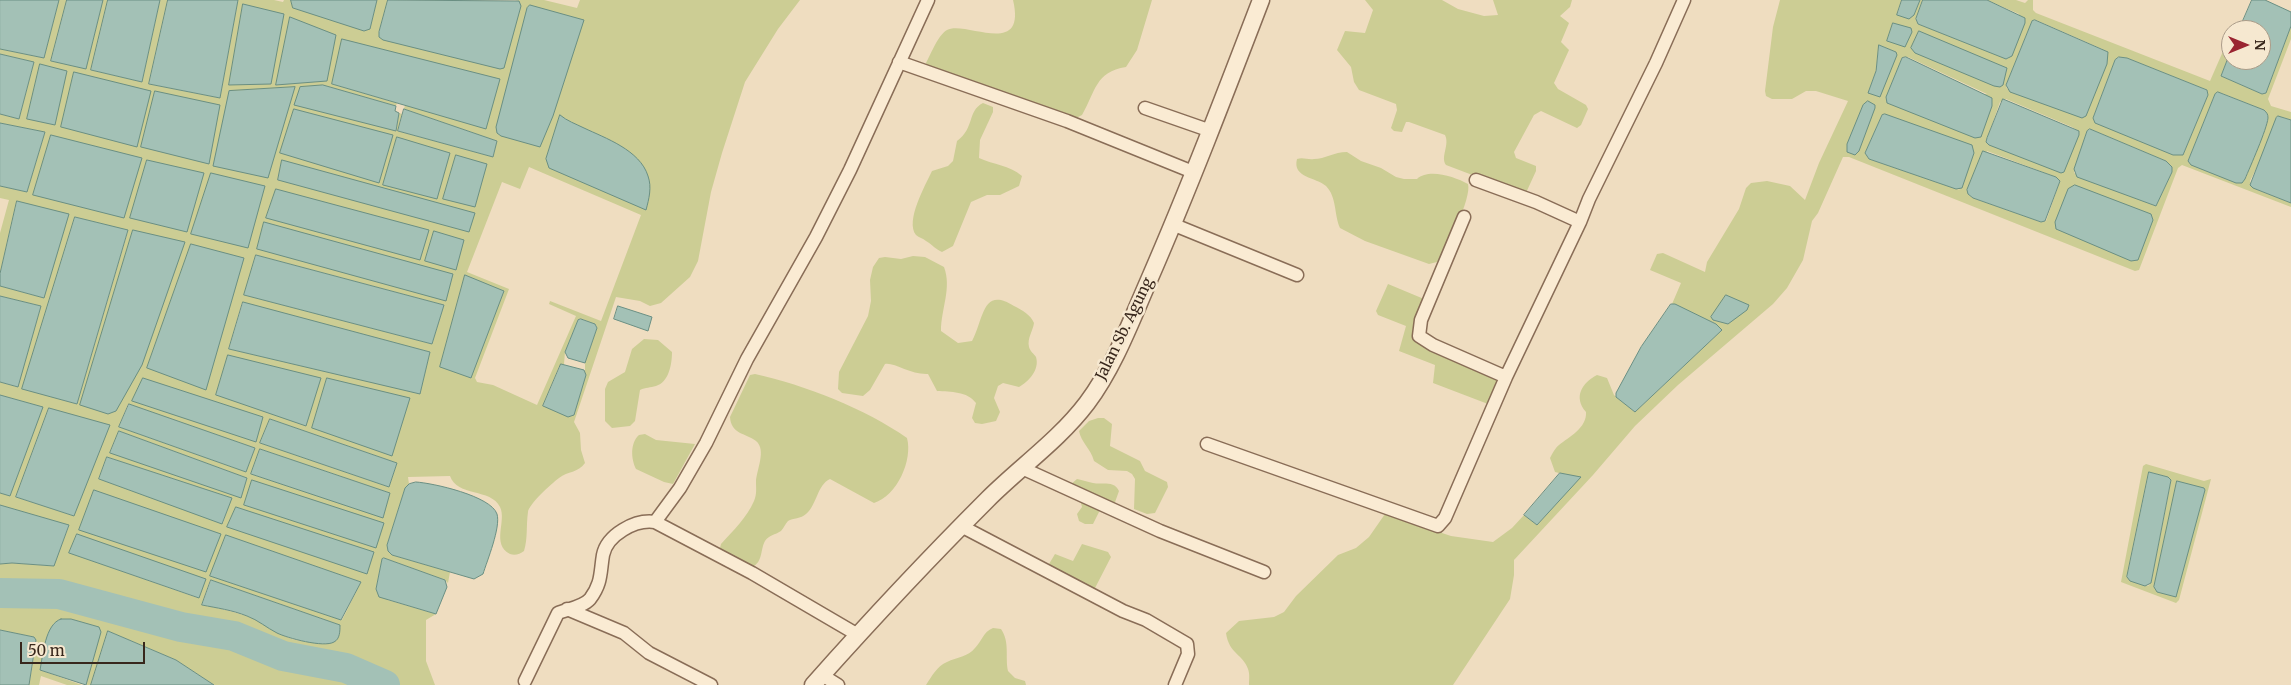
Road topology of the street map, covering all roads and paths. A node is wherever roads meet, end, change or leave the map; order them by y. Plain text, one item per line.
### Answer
1 (928, 0) edge
2 (1261, 0) edge
3 (1684, 0) edge
4 (899, 62) junction
5 (1145, 108) dead end
6 (1211, 131) junction
7 (1193, 172) junction
8 (1476, 180) dead end
9 (1464, 217) dead end
10 (1580, 222) junction
11 (1172, 224) junction
12 (1297, 275) dead end
13 (1506, 377) junction
14 (1208, 444) dead end
15 (1024, 469) junction
16 (654, 522) junction
17 (961, 526) junction
18 (1264, 572) dead end
19 (567, 609) junction
20 (858, 635) junction
21 (818, 680) edge
22 (525, 681) dead end
23 (711, 685) edge
24 (838, 685) edge
25 (1175, 685) edge

1 - 4 street
2 - 6 street, Jalan Sb. Agung
3 - 10 street
4 - 7 street
4 - 16 street
5 - 6 street
6 - 7 street, Jalan Sb. Agung
7 - 11 street, Jalan Sb. Agung
8 - 10 street
9 - 13 street
10 - 13 street
11 - 12 street
11 - 15 street, Jalan Sb. Agung
13 - 14 street
15 - 17 street, Jalan Sb. Agung
15 - 18 street
16 - 19 street
16 - 20 street
17 - 20 street, Jalan Sb. Agung
17 - 25 street
19 - 22 street
19 - 23 street
20 - 21 street, Jalan Sb. Agung
21 - 24 street

